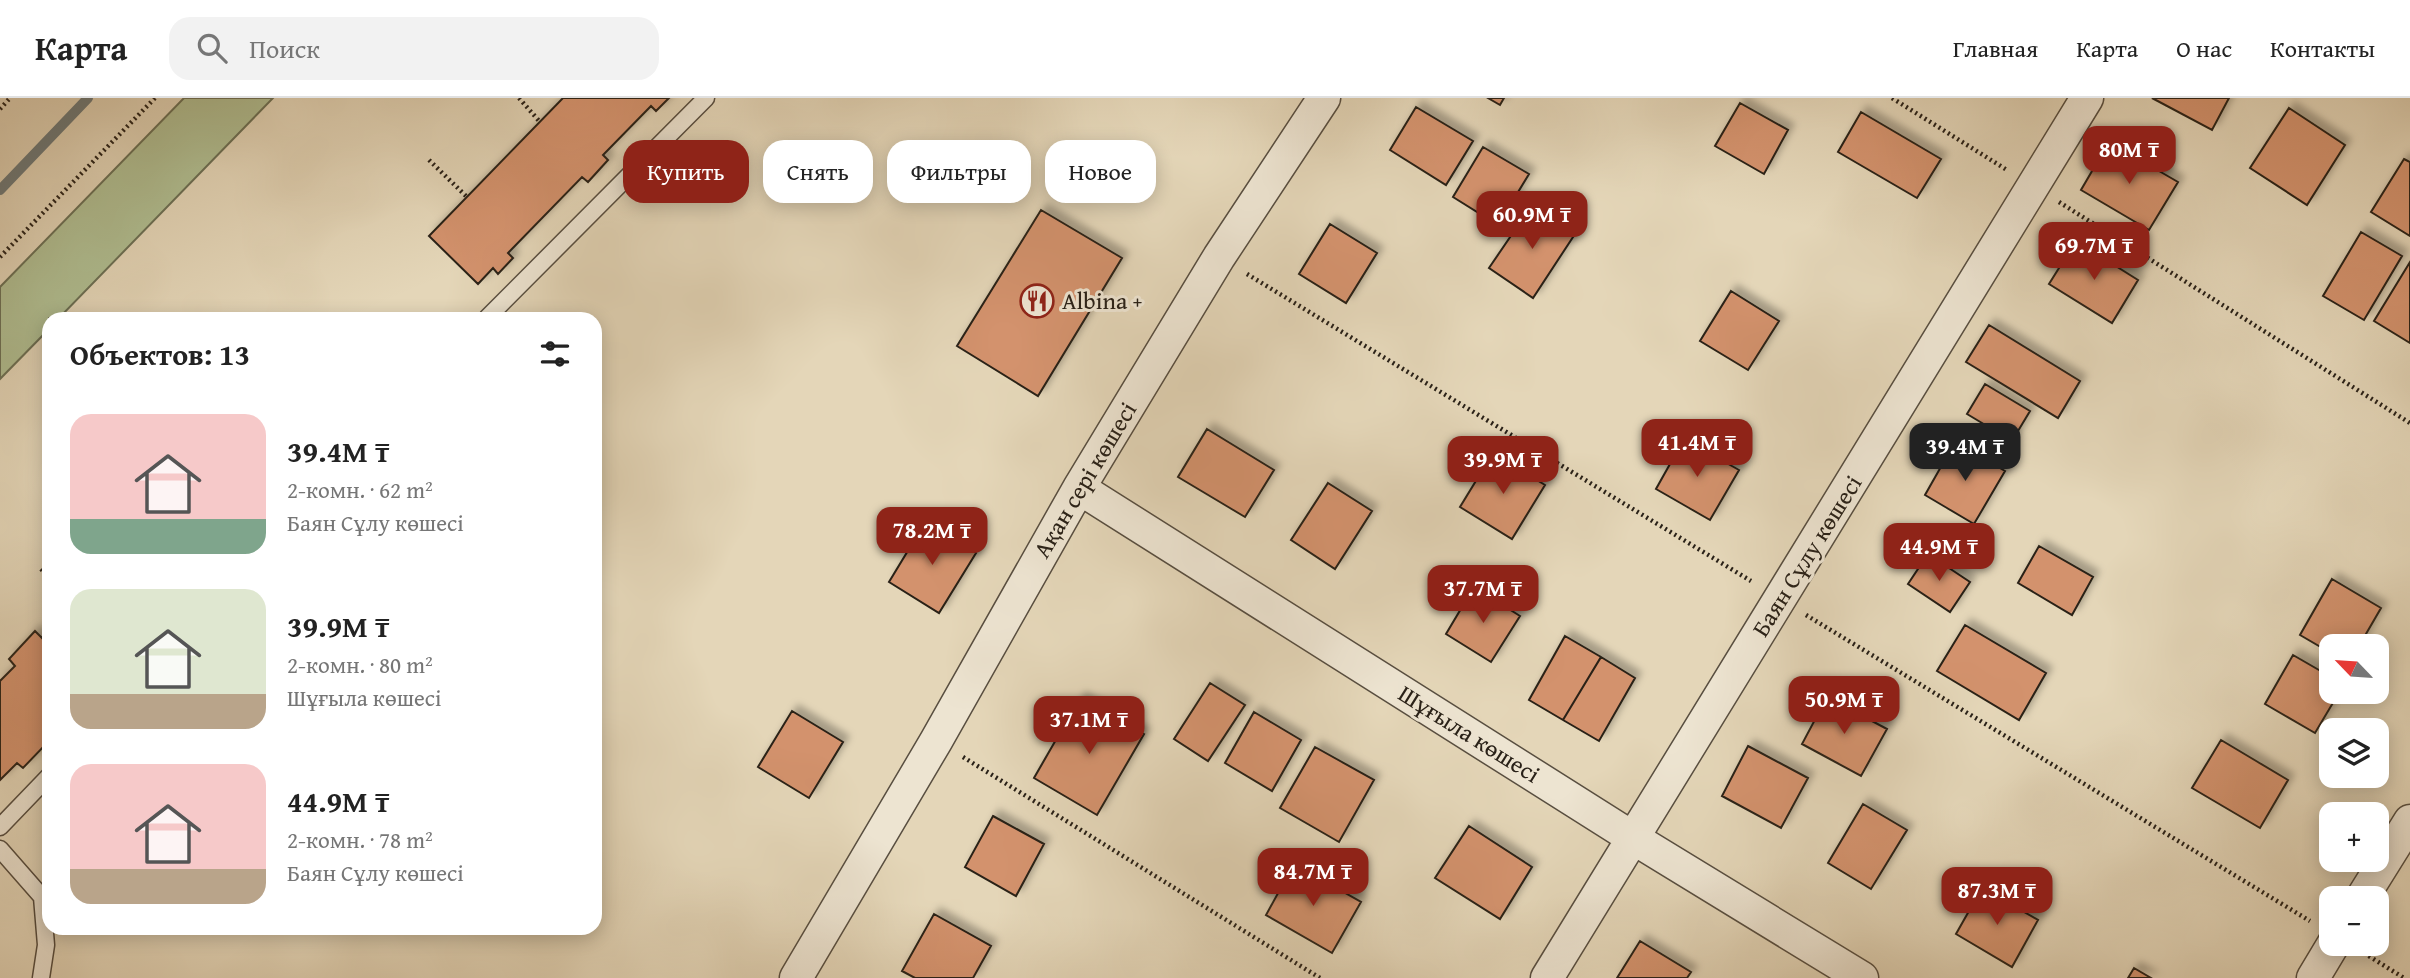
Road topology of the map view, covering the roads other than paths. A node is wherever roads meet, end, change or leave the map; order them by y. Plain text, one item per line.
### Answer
1 (706, 98) edge
2 (1324, 98) edge
3 (2087, 98) edge
4 (493, 312) edge
5 (1079, 488) junction
6 (42, 783) edge
7 (2410, 821) edge
8 (0, 827) edge
9 (1633, 838) junction
10 (0, 849) edge
11 (2369, 886) edge
12 (42, 897) edge
13 (45, 935) edge
14 (2337, 956) edge
15 (40, 978) edge
16 (796, 978) edge
17 (1547, 978) edge
18 (1862, 978) edge
19 (2313, 978) edge

1 - 4 lane
2 - 5 street, Ақан сері көшесі
3 - 9 street, Баян Сұлу көшесі
5 - 9 street, Шұғыла көшесі
5 - 16 street, Ақан сері көшесі
6 - 8 lane
7 - 11 street
9 - 17 street, Баян Сұлу көшесі
9 - 18 street, Шұғыла көшесі
10 - 12 lane
13 - 15 lane
14 - 19 street

